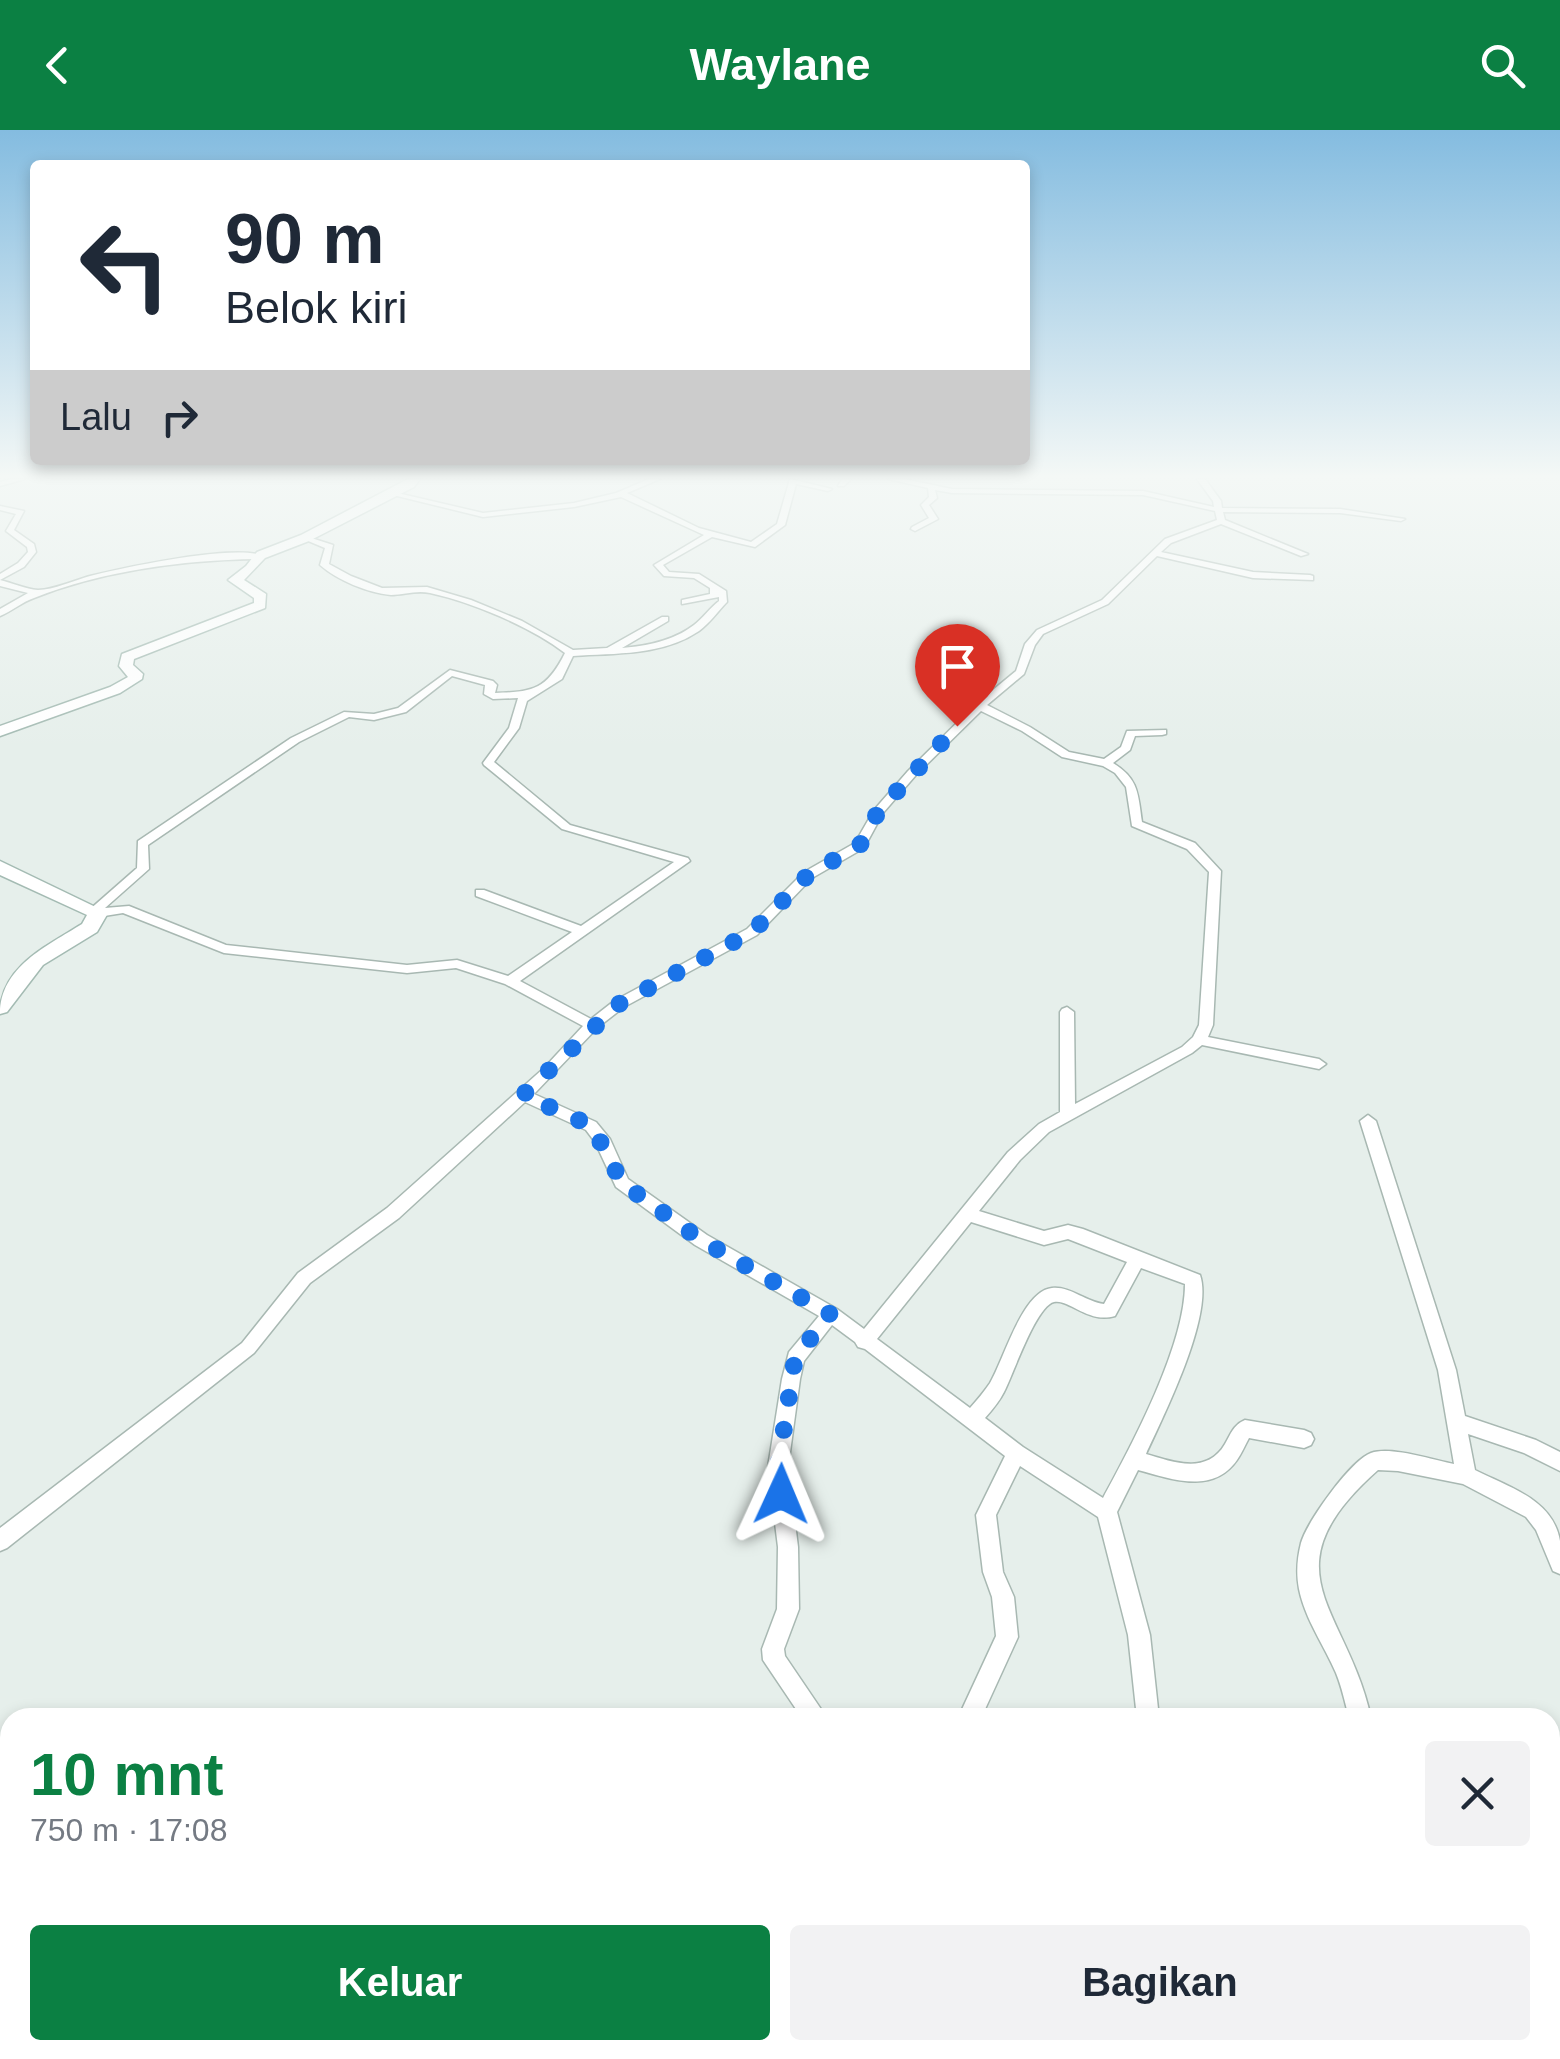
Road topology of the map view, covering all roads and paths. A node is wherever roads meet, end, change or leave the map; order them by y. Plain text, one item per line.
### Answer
1 (132, 569) edge
2 (251, 569) edge
3 (329, 569) edge
4 (662, 569) edge
5 (1141, 569) edge
6 (1195, 569) edge
7 (1223, 569) edge
8 (1215, 576) dead end
9 (1310, 578) dead end
10 (0, 581) edge
11 (714, 588) junction
12 (34, 595) junction
13 (684, 602) dead end
14 (0, 614) edge
15 (665, 619) dead end
16 (608, 651) junction
17 (570, 654) junction
18 (529, 695) junction
19 (980, 706) junction
20 (0, 730) edge
21 (1162, 732) dead end
22 (1106, 764) junction
23 (0, 867) edge
24 (480, 893) dead end
25 (96, 912) junction
26 (579, 930) junction
27 (510, 982) junction
28 (0, 1007) edge
29 (1066, 1012) dead end
30 (592, 1025) junction
31 (1199, 1040) junction
32 (1319, 1064) dead end
33 (523, 1095) junction
34 (1068, 1114) junction
35 (1368, 1121) dead end
36 (970, 1215) junction
37 (1137, 1259) junction
38 (830, 1314) junction
39 (864, 1342) junction
40 (972, 1420) junction
41 (1457, 1422) junction
42 (1304, 1438) dead end
43 (1016, 1453) junction
44 (1136, 1460) junction
45 (1560, 1462) edge
46 (1466, 1476) junction
47 (1107, 1512) junction
48 (0, 1541) edge
49 (1560, 1564) edge
50 (809, 1708) edge
51 (974, 1708) edge
52 (1147, 1708) edge
53 (1359, 1708) edge

1 - 12 street
2 - 20 street
3 - 17 street
4 - 11 street
5 - 19 street
6 - 8 street
7 - 9 street
10 - 12 street
11 - 13 street
11 - 16 street
12 - 14 street
15 - 16 street
16 - 17 street
17 - 18 street
18 - 25 street
18 - 26 street
19 - 22 street
19 - 30 street
21 - 22 street
22 - 31 street
23 - 25 street
24 - 26 street
25 - 27 street
25 - 28 street
26 - 27 street
27 - 30 street
29 - 34 street
30 - 33 street
31 - 32 street
31 - 34 street
33 - 38 street
33 - 48 street
34 - 36 street
35 - 41 street
36 - 37 street
36 - 39 street
37 - 40 street
37 - 44 street
38 - 39 street
38 - 50 street
39 - 40 street
40 - 43 street
41 - 45 street
41 - 46 street
42 - 44 street
43 - 47 street
43 - 51 street
44 - 47 street
46 - 49 street
46 - 53 street
47 - 52 street

